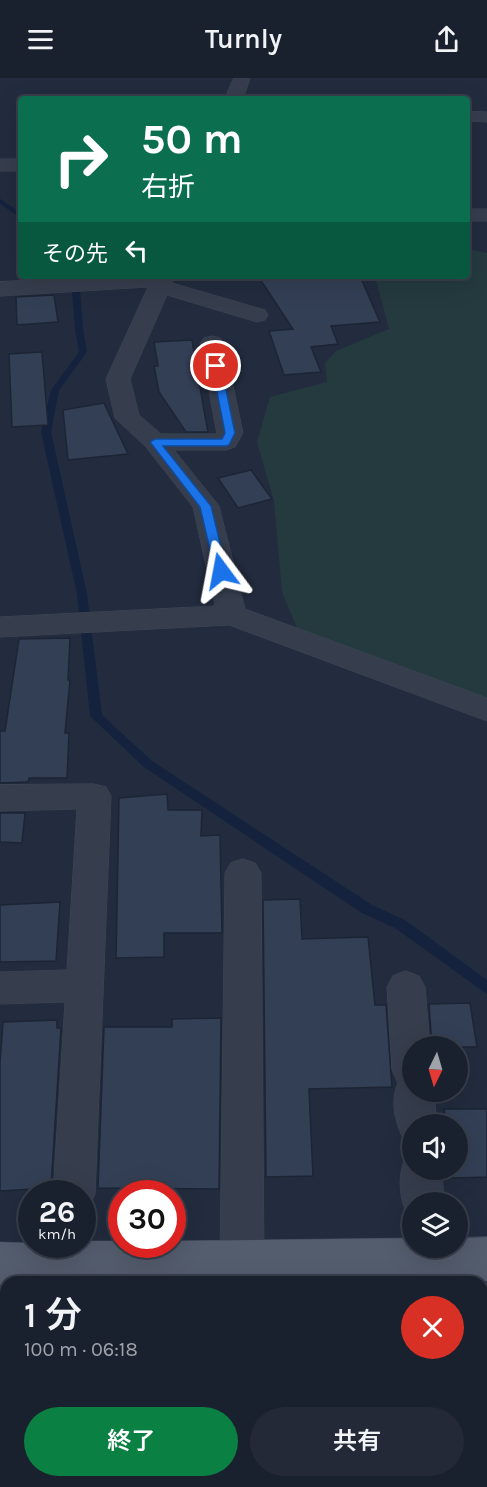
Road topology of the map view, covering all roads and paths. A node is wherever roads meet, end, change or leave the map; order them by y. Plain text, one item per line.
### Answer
1 (242, 78) edge
2 (235, 96) edge
3 (470, 116) edge
4 (487, 117) edge
5 (0, 165) edge
6 (18, 165) edge
7 (470, 215) edge
8 (487, 215) edge
9 (162, 281) edge
10 (0, 289) edge
11 (257, 315) dead end
12 (212, 343) dead end
13 (155, 442) junction
14 (232, 615) junction
15 (0, 627) edge
16 (487, 710) edge
17 (0, 798) edge
18 (243, 873) dead end
19 (84, 986) junction
20 (406, 987) dead end
21 (0, 988) edge
22 (410, 1036) edge
23 (75, 1180) edge
24 (96, 1255) edge
25 (402, 1255) edge
26 (468, 1257) edge
27 (43, 1258) edge
28 (487, 1259) edge
29 (242, 1261) junction
30 (0, 1264) edge

1 - 2 street
3 - 4 street
5 - 6 street
7 - 8 street
9 - 10 street
9 - 11 street
9 - 13 street
12 - 13 street
13 - 14 street
14 - 15 street
14 - 16 street
17 - 19 street
18 - 29 street
19 - 21 street
19 - 23 street
20 - 22 street
24 - 29 main road
25 - 29 main road
26 - 28 main road
27 - 30 main road

